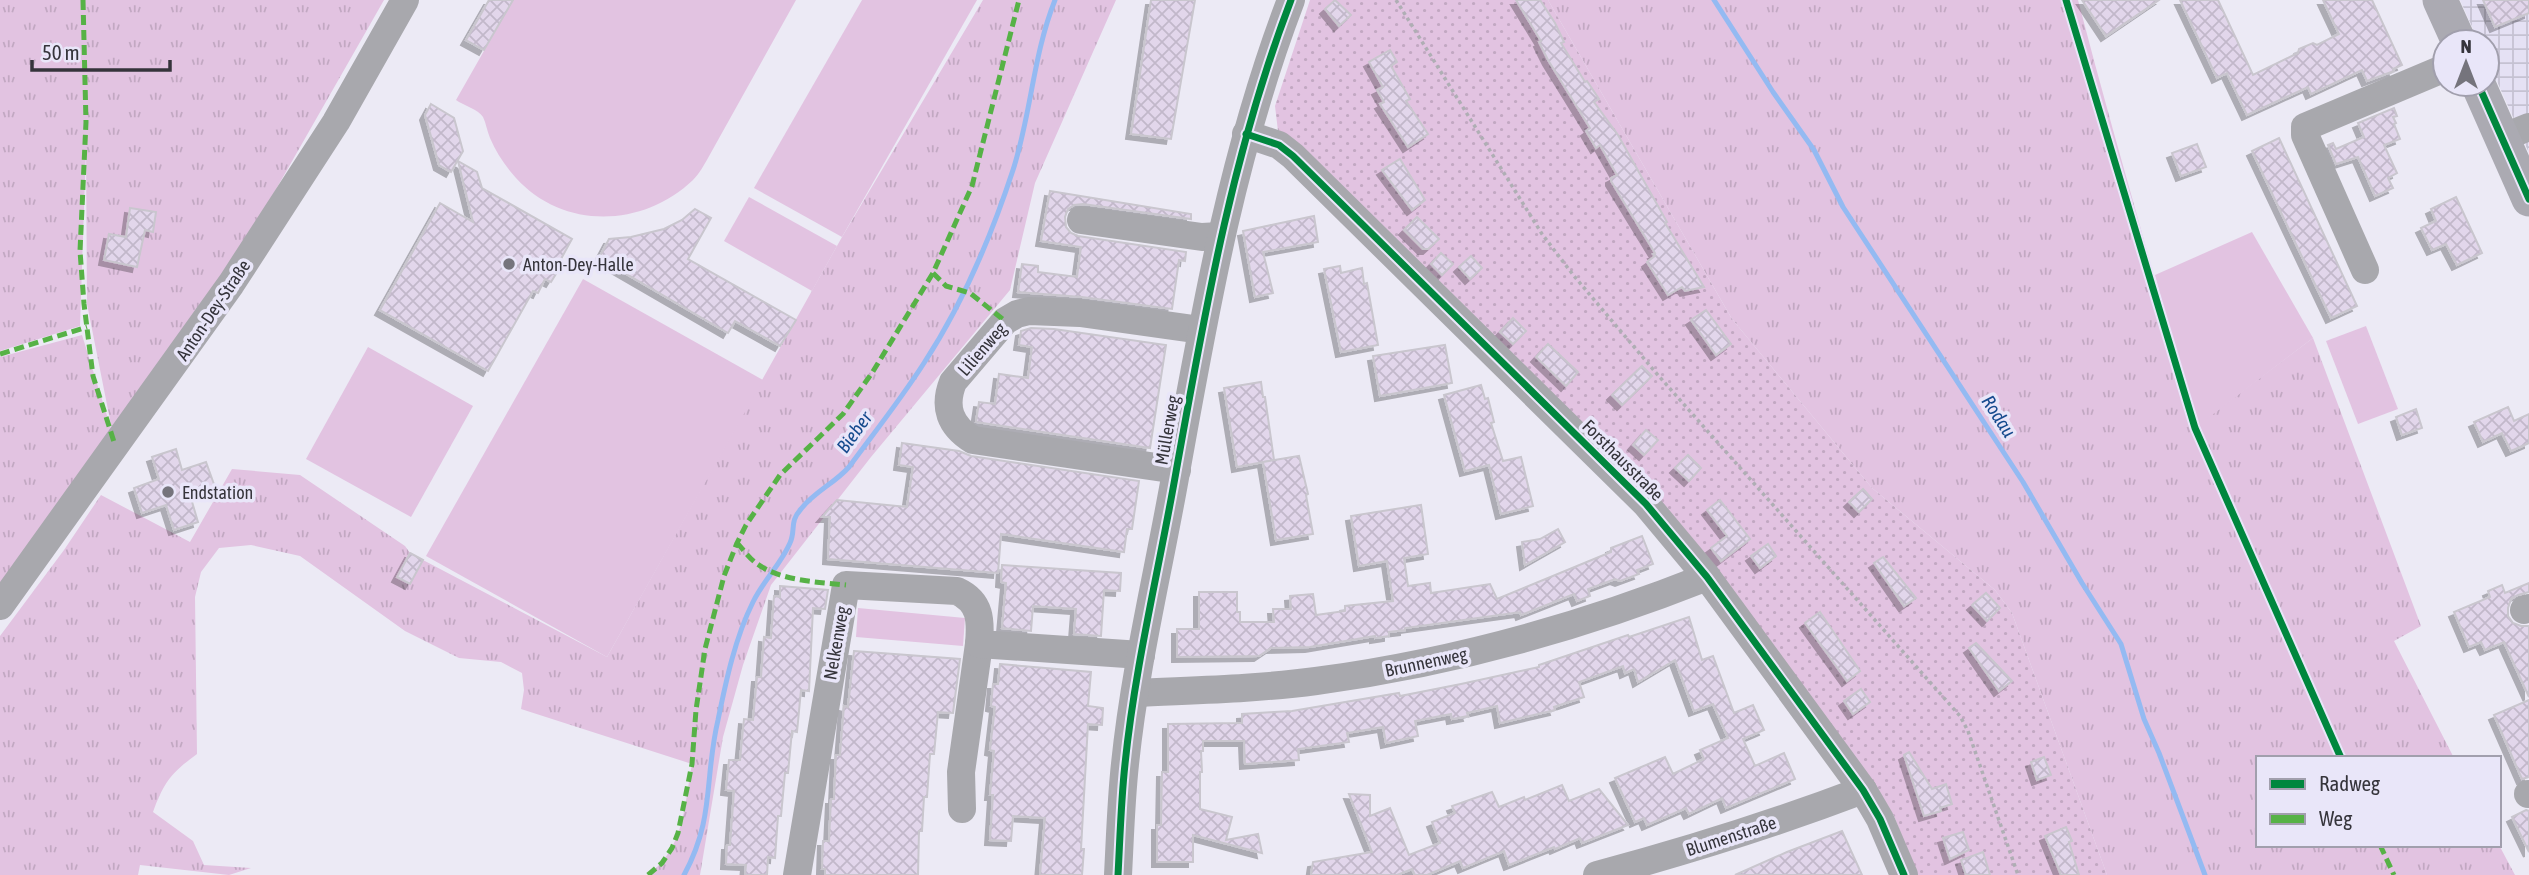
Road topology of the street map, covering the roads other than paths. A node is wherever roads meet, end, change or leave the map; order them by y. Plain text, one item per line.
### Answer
1 (405, 0) edge
2 (1291, 0) edge
3 (2441, 0) edge
4 (2453, 28) edge
5 (2431, 74) edge
6 (2489, 98) edge
7 (2515, 132) edge
8 (1246, 134) junction
9 (2529, 199) edge
10 (1081, 220) dead end
11 (1220, 236) junction
12 (2365, 270) dead end
13 (1201, 330) junction
14 (1177, 470) junction
15 (1707, 577) junction
16 (0, 607) edge
17 (979, 644) junction
18 (1141, 655) junction
19 (1135, 693) junction
20 (1863, 790) junction
21 (962, 809) dead end
22 (1608, 874) edge
23 (797, 875) edge
24 (1118, 875) edge
25 (1904, 875) edge

1 - 16 street, Anton-Dey-Straße
2 - 8 street, Müllerweg
3 - 4 main road
5 - 12 street
6 - 7 main road
7 - 9 main road
8 - 11 street, Müllerweg
8 - 15 street, Forsthausstraße
10 - 11 street
11 - 13 street, Müllerweg
13 - 14 street, Müllerweg
13 - 14 street, Lilienweg
14 - 18 street, Müllerweg
15 - 19 street, Brunnenweg
15 - 20 street, Forsthausstraße
17 - 18 street
17 - 21 street, Nelkenweg
17 - 23 street, Nelkenweg
18 - 19 street, Müllerweg
19 - 24 street, Müllerweg
20 - 22 street, Blumenstraße
20 - 25 street, Forsthausstraße

